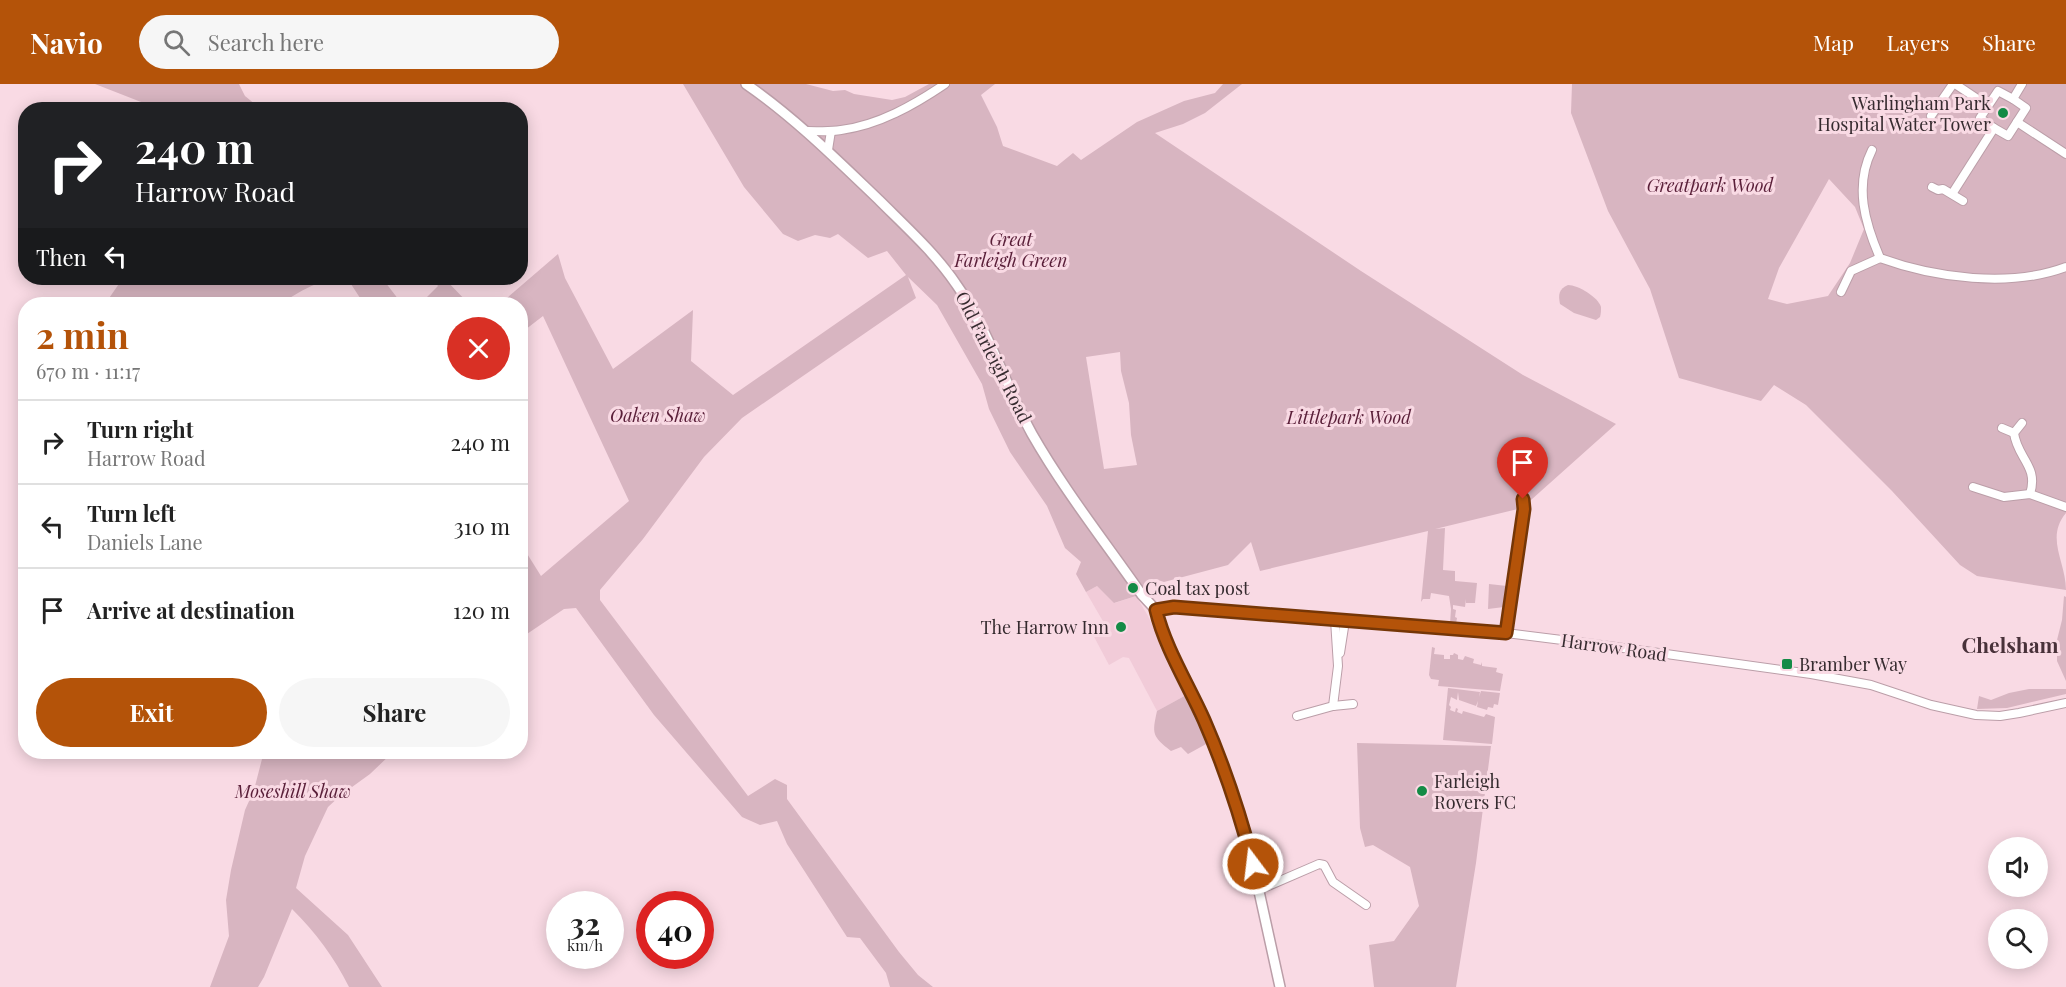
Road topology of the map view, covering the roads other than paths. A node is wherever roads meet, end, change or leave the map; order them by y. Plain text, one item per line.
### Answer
1 (746, 84) edge
2 (945, 84) edge
3 (1954, 84) edge
4 (2022, 84) edge
5 (2013, 99) junction
6 (1988, 106) junction
7 (1931, 116) dead end
8 (2017, 122) junction
9 (1994, 128) junction
10 (808, 131) junction
11 (831, 131) junction
12 (828, 150) junction
13 (1872, 150) dead end
14 (2066, 153) edge
15 (1932, 187) dead end
16 (1952, 194) junction
17 (1963, 201) dead end
18 (1880, 258) junction
19 (2066, 267) edge
20 (1841, 292) dead end
21 (2022, 423) dead end
22 (2002, 428) dead end
23 (2014, 433) junction
24 (1973, 487) dead end
25 (2030, 494) junction
26 (1523, 499) dead end
27 (2066, 507) edge
28 (1156, 610) junction
29 (1335, 620) junction
30 (1345, 621) junction
31 (1506, 633) junction
32 (1338, 666) junction
33 (2066, 703) edge
34 (1353, 704) dead end
35 (1333, 706) junction
36 (1297, 716) dead end
37 (1259, 890) junction
38 (1366, 905) dead end
39 (1280, 987) edge

1 - 10 street, Old Farleigh Road
2 - 11 street
3 - 6 street
3 - 7 street
4 - 5 street
5 - 6 street
5 - 8 street
6 - 9 street
8 - 9 street
8 - 14 street
9 - 16 street
10 - 11 street
10 - 12 street, Old Farleigh Road
11 - 12 street
12 - 28 street, Old Farleigh Road
13 - 18 street
15 - 16 street
16 - 17 street
18 - 19 street
18 - 20 street
21 - 23 street
22 - 23 street
23 - 25 street
24 - 25 street
25 - 27 street
26 - 31 street
28 - 29 street, Harrow Road
28 - 37 street
29 - 30 street, Harrow Road
29 - 32 street
30 - 31 street, Harrow Road
30 - 32 street
31 - 33 street, Harrow Road
32 - 35 street
34 - 35 street
35 - 36 street
37 - 38 street
37 - 39 street

